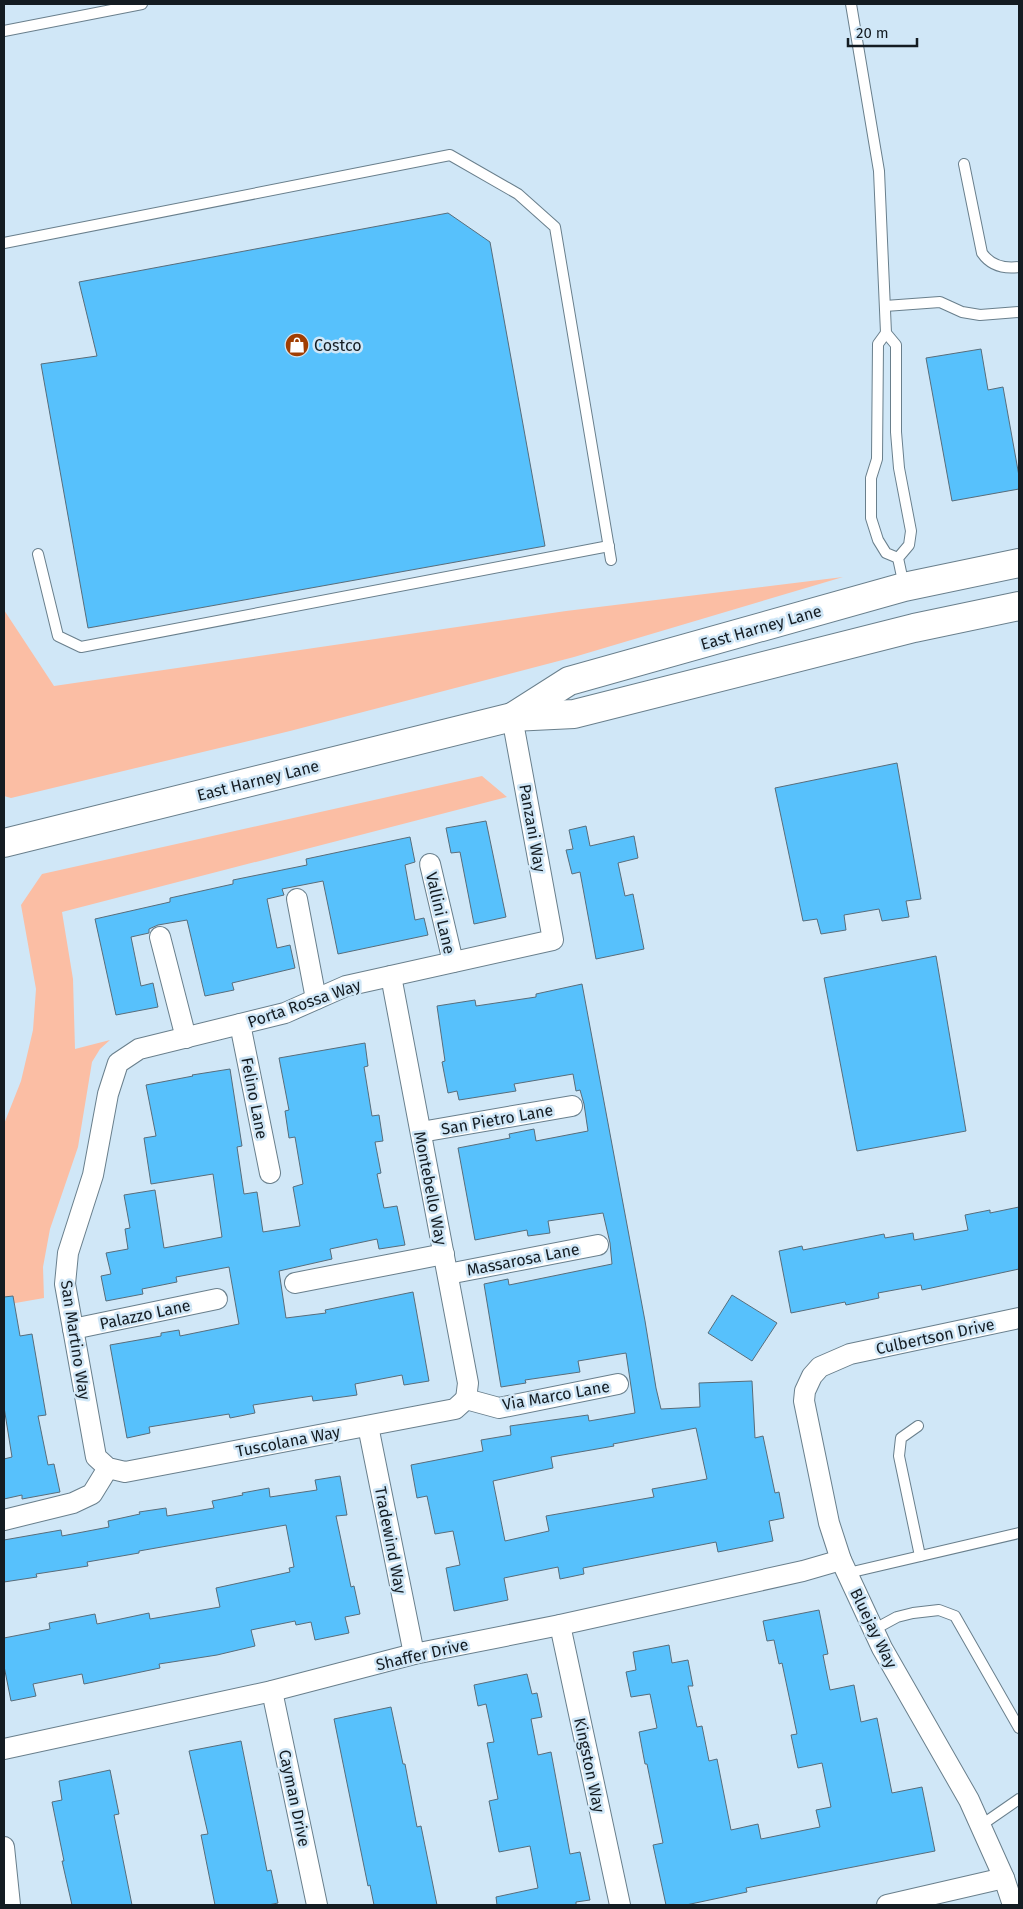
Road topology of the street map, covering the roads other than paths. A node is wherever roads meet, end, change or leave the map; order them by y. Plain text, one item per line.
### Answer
1 (142, 4) edge
2 (851, 4) edge
3 (4, 31) edge
4 (964, 164) dead end
5 (4, 243) edge
6 (1019, 266) edge
7 (885, 306) junction
8 (1019, 312) edge
9 (886, 333) junction
10 (608, 546) junction
11 (38, 554) dead end
12 (898, 558) junction
13 (611, 560) dead end
14 (1019, 564) edge
15 (904, 587) junction
16 (1019, 606) edge
17 (512, 717) junction
18 (4, 843) edge
19 (430, 864) dead end
20 (296, 899) dead end
21 (160, 937) dead end
22 (553, 940) joint
23 (453, 962) junction
24 (391, 976) junction
25 (316, 999) junction
26 (240, 1024) junction
27 (186, 1038) junction
28 (118, 1063) joint
29 (572, 1106) dead end
30 (421, 1132) junction
31 (270, 1172) dead end
32 (598, 1244) dead end
33 (446, 1264) junction
34 (295, 1283) dead end
35 (217, 1299) dead end
36 (1019, 1318) edge
37 (73, 1329) junction
38 (850, 1354) joint
39 (618, 1384) dead end
40 (466, 1399) junction
41 (368, 1426) junction
42 (918, 1426) dead end
43 (108, 1468) junction
44 (4, 1520) edge
45 (1019, 1533) edge
46 (920, 1556) junction
47 (844, 1566) junction
48 (560, 1625) junction
49 (873, 1630) junction
50 (414, 1654) junction
51 (272, 1691) junction
52 (1019, 1728) edge
53 (4, 1749) edge
54 (1019, 1799) edge
55 (980, 1826) junction
56 (4, 1847) edge
57 (1004, 1878) junction
58 (10, 1905) edge
59 (318, 1905) edge
60 (620, 1905) edge
61 (887, 1905) edge
62 (1013, 1905) edge

1 - 3 lane
2 - 7 lane
4 - 6 lane
5 - 10 lane
7 - 8 lane
7 - 9 lane
9 - 12 lane
9 - 12 lane
10 - 11 lane
10 - 13 lane
12 - 15 lane
14 - 15 main road, East Harney Lane
15 - 17 main road, East Harney Lane
16 - 17 main road, East Harney Lane
17 - 18 main road, East Harney Lane
17 - 22 street, Panzani Way
19 - 23 street, Vallini Lane
20 - 25 street
21 - 27 street
22 - 23 street, Porta Rossa Way
23 - 24 street, Porta Rossa Way
24 - 25 street, Porta Rossa Way
24 - 30 street, Montebello Way
25 - 26 street, Porta Rossa Way
26 - 27 street, Porta Rossa Way
26 - 31 street, Felino Lane
27 - 28 street, Porta Rossa Way
28 - 37 street, San Martino Way
29 - 30 street, San Pietro Lane
30 - 33 street, Montebello Way
32 - 33 street, Massarosa Lane
33 - 34 street, Massarosa Lane
33 - 40 street, Montebello Way
35 - 37 street, Palazzo Lane
36 - 38 street, Culbertson Drive
37 - 43 street, San Martino Way
38 - 47 street, Bluejay Way
39 - 40 street, Via Marco Lane
40 - 41 street, Tuscolana Way
41 - 43 street, Tuscolana Way
41 - 50 street, Tradewind Way
42 - 46 lane
43 - 44 street
45 - 46 lane
46 - 47 lane
47 - 48 street, Shaffer Drive
47 - 49 street, Bluejay Way
48 - 50 street, Shaffer Drive
48 - 60 street, Kingston Way
49 - 52 lane
49 - 55 street, Bluejay Way
50 - 51 street, Shaffer Drive
51 - 53 street, Shaffer Drive
51 - 59 street, Cayman Drive
54 - 55 lane
55 - 57 street, Bluejay Way
56 - 58 street
57 - 61 street
57 - 62 street, Bluejay Way

